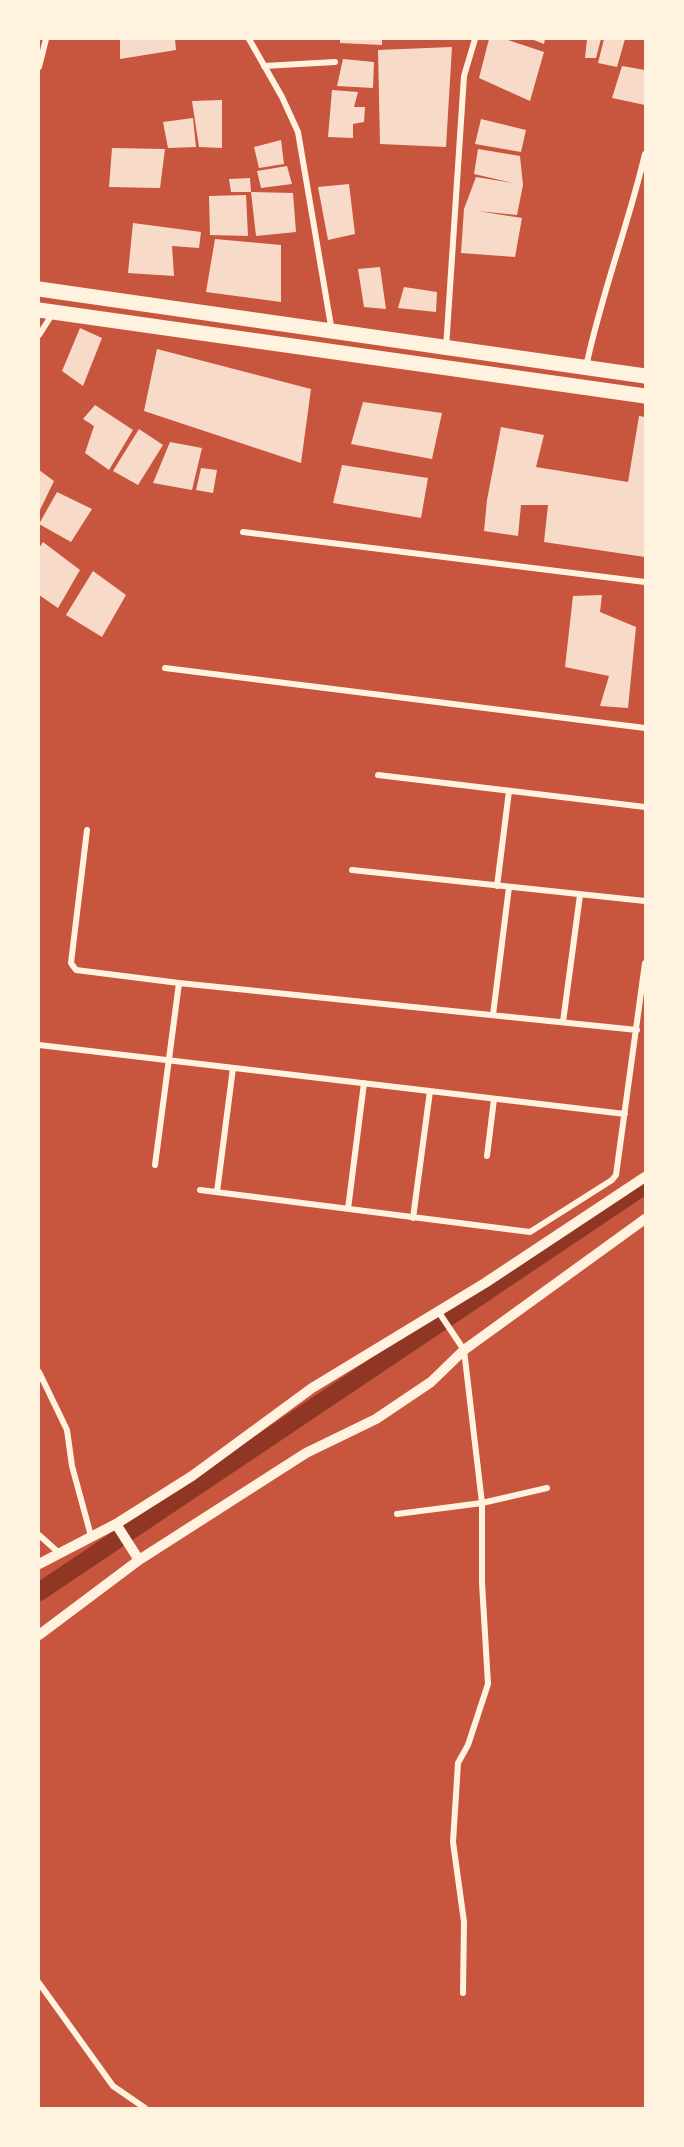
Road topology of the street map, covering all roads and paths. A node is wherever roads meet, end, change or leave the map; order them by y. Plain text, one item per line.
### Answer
1 (46, 39) edge
2 (249, 39) edge
3 (475, 39) edge
4 (335, 63) dead end
5 (264, 66) junction
6 (39, 67) edge
7 (645, 154) edge
8 (39, 289) edge
9 (46, 311) edge
10 (332, 332) junction
11 (39, 335) edge
12 (446, 348) junction
13 (586, 368) junction
14 (645, 376) edge
15 (645, 396) edge
16 (243, 532) dead end
17 (645, 582) edge
18 (165, 668) dead end
19 (645, 728) edge
20 (378, 775) dead end
21 (509, 791) junction
22 (645, 807) edge
23 (87, 830) dead end
24 (352, 870) dead end
25 (497, 886) junction
26 (509, 887) junction
27 (580, 895) junction
28 (645, 901) edge
29 (645, 963) edge
30 (179, 983) junction
31 (493, 1015) junction
32 (563, 1022) junction
33 (637, 1030) junction
34 (39, 1045) edge
35 (169, 1061) junction
36 (233, 1068) junction
37 (364, 1083) junction
38 (430, 1091) junction
39 (494, 1099) junction
40 (625, 1114) junction
41 (486, 1156) dead end
42 (155, 1165) dead end
43 (645, 1177) edge
44 (200, 1190) dead end
45 (217, 1192) junction
46 (348, 1209) junction
47 (413, 1218) junction
48 (645, 1219) edge
49 (438, 1312) junction
50 (464, 1350) junction
51 (39, 1372) edge
52 (547, 1488) dead end
53 (482, 1503) junction
54 (397, 1514) dead end
55 (116, 1524) junction
56 (39, 1535) edge
57 (91, 1536) junction
58 (58, 1552) junction
59 (139, 1560) junction
60 (39, 1564) edge
61 (39, 1635) edge
62 (39, 1983) edge
63 (463, 1993) dead end
64 (145, 2108) edge

1 - 6 street
2 - 5 street
3 - 12 street
4 - 5 street
5 - 10 street
7 - 13 street
8 - 10 main road
9 - 11 street
9 - 15 main road
10 - 12 main road
12 - 13 main road
13 - 14 main road
16 - 17 street
18 - 19 street
20 - 21 street
21 - 22 street
21 - 25 street
23 - 30 street
24 - 25 street
25 - 26 street
26 - 27 street
26 - 31 street
27 - 28 street
27 - 32 street
29 - 33 street
30 - 31 street
30 - 35 street
31 - 32 street
32 - 33 street
33 - 40 street
34 - 35 street
35 - 36 street
35 - 42 street
36 - 37 street
36 - 45 street
37 - 38 street
37 - 46 street
38 - 39 street
38 - 47 street
39 - 40 street
39 - 41 street
40 - 47 street
43 - 49 street
44 - 45 street
45 - 46 street
46 - 47 street
48 - 50 street
49 - 50 street
49 - 55 street
50 - 53 street
50 - 59 street
51 - 57 street
52 - 53 street
53 - 54 street
53 - 63 street
55 - 57 street
55 - 59 street
56 - 58 street
57 - 58 street
58 - 60 street
59 - 61 street
62 - 64 street

